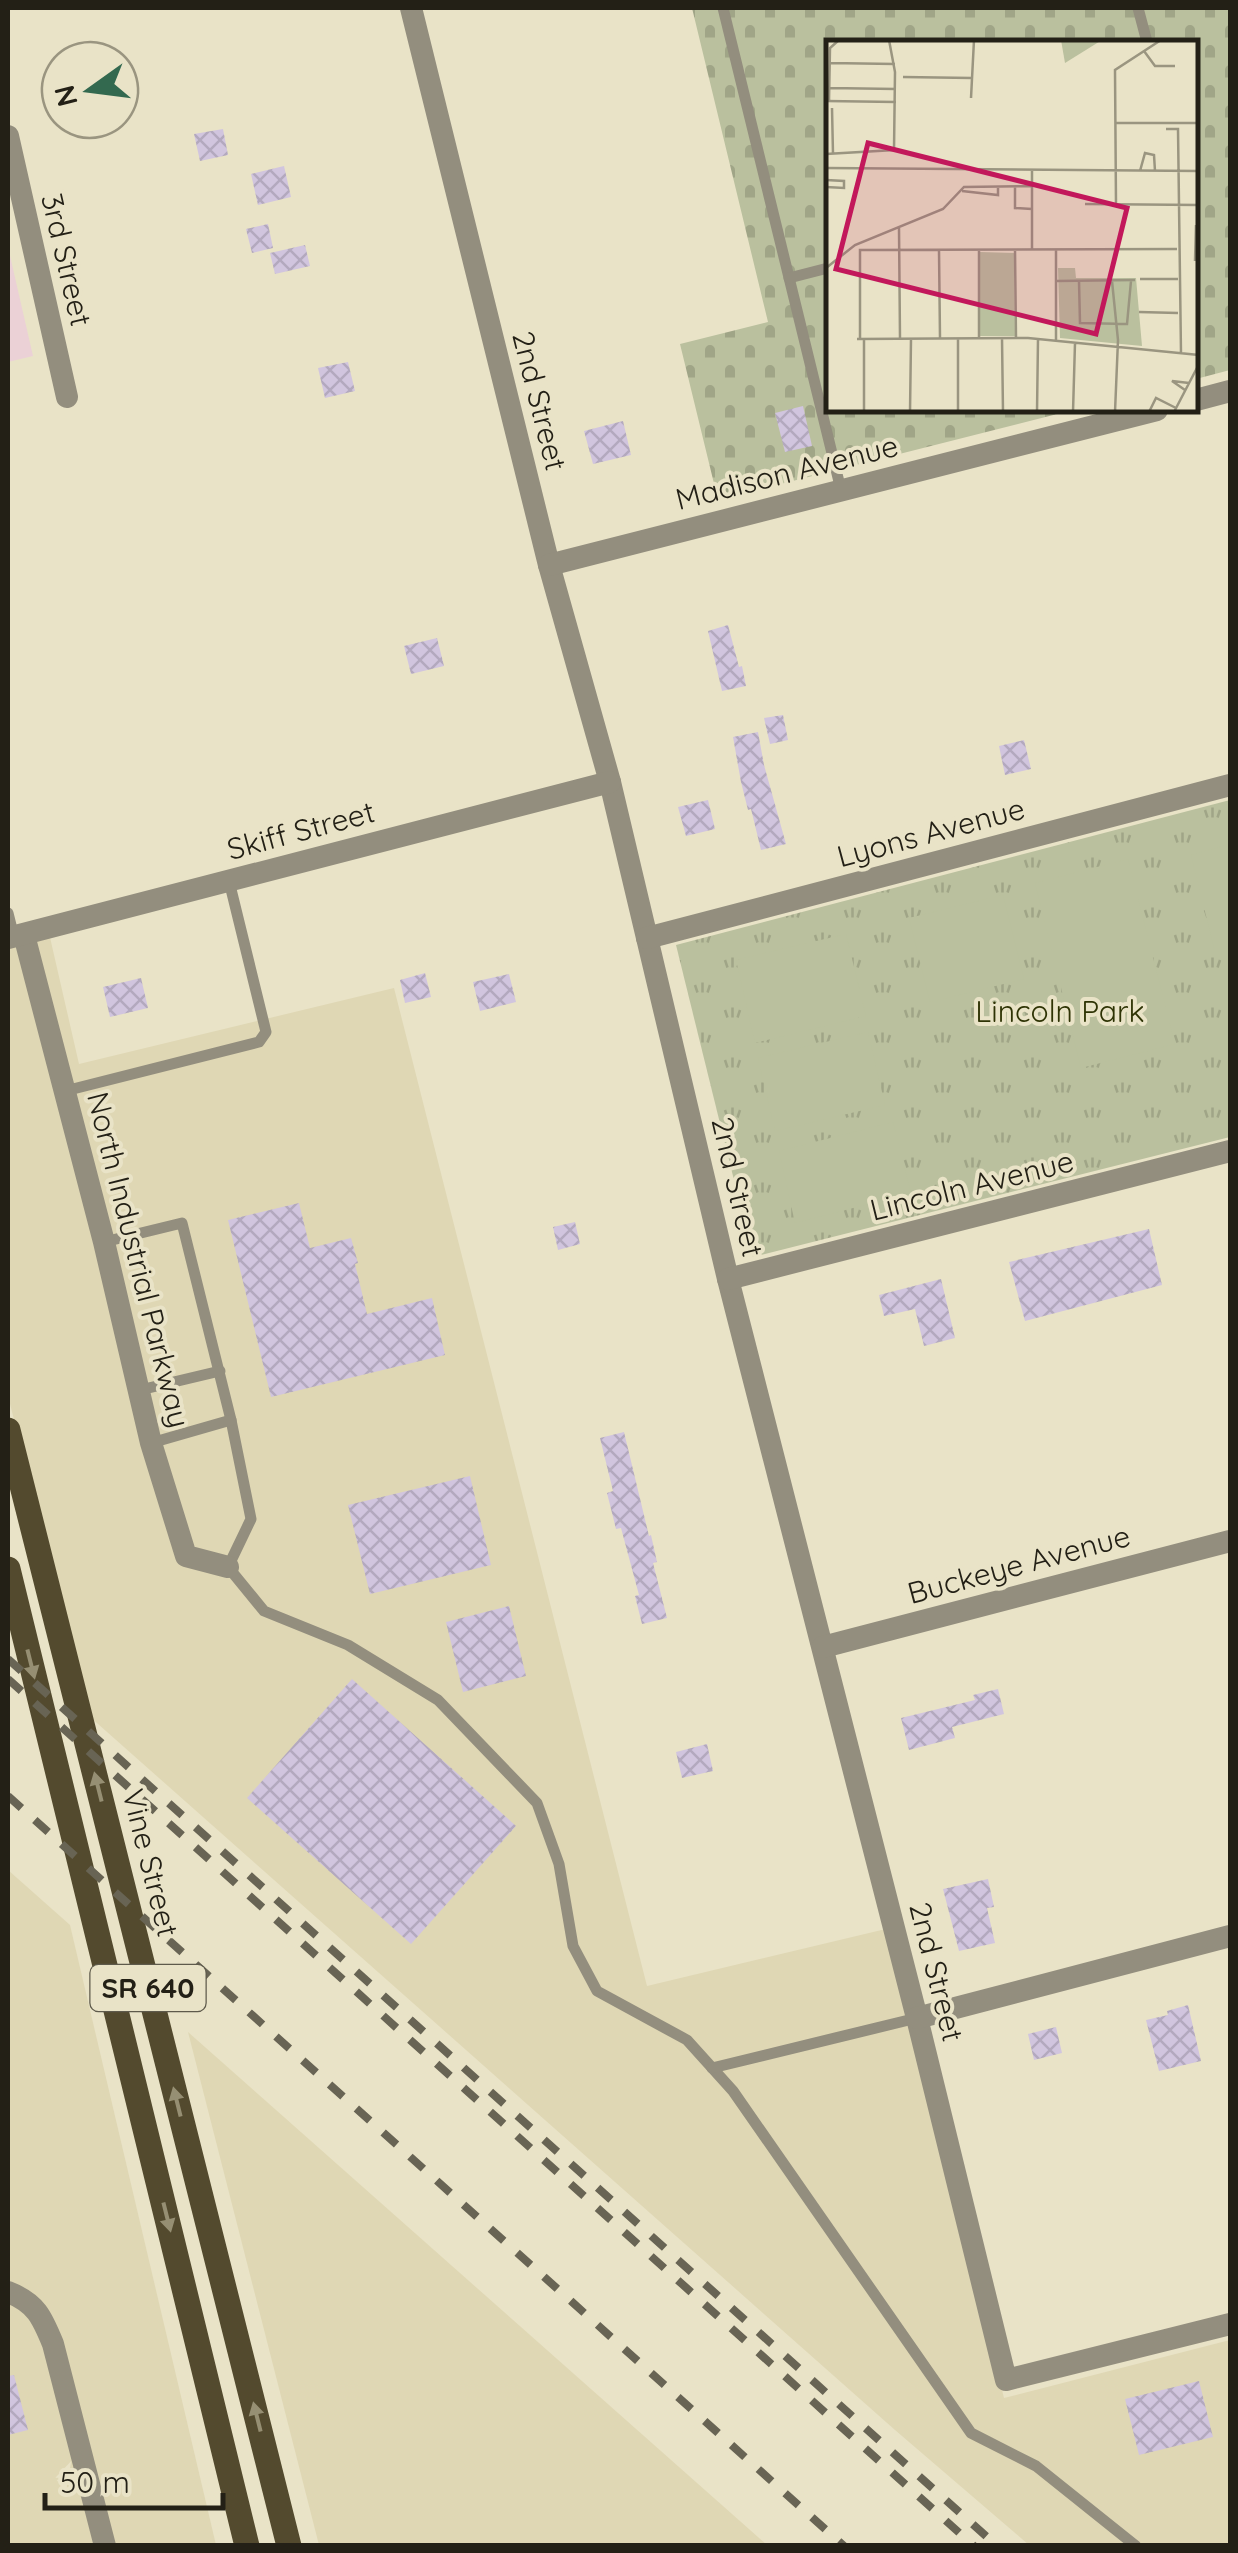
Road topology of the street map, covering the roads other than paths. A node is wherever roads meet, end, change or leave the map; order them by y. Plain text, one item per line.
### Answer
1 (411, 8) edge
2 (723, 8) edge
3 (1138, 8) edge
4 (1146, 40) edge
5 (8, 136) edge
6 (826, 269) edge
7 (789, 278) junction
8 (1230, 391) edge
9 (67, 397) dead end
10 (1198, 399) edge
11 (1149, 412) edge
12 (841, 490) junction
13 (549, 564) junction
14 (610, 782) junction
15 (1230, 786) edge
16 (229, 881) junction
17 (8, 913) edge
18 (15, 937) edge
19 (647, 938) junction
20 (65, 1091) junction
21 (1230, 1152) edge
22 (104, 1242) junction
23 (728, 1279) junction
24 (220, 1372) junction
25 (140, 1390) junction
26 (232, 1420) junction
27 (8, 1430) edge
28 (152, 1443) junction
29 (1230, 1541) edge
30 (228, 1567) junction
31 (8, 1569) edge
32 (823, 1647) junction
33 (1230, 1936) edge
34 (917, 2018) junction
35 (712, 2068) junction
36 (8, 2292) edge
37 (1230, 2324) edge
38 (105, 2546) edge
39 (247, 2546) edge
40 (289, 2546) edge
41 (1136, 2546) edge

1 - 13 street, 2nd Street
2 - 7 lane
3 - 4 lane
5 - 9 street, 3rd Street
6 - 7 lane
7 - 12 lane
8 - 10 street
11 - 12 street, Madison Avenue
12 - 13 street, Madison Avenue
13 - 14 street, 2nd Street
14 - 16 street, Skiff Street
14 - 19 street, 2nd Street
15 - 19 street, Lyons Avenue
16 - 18 street, Skiff Street
16 - 20 lane
17 - 18 lane
18 - 20 street, North Industrial Parkway
19 - 23 street, 2nd Street
20 - 22 street, North Industrial Parkway
21 - 23 street, Lincoln Avenue
22 - 24 lane
22 - 25 street, North Industrial Parkway
23 - 32 street, 2nd Street
24 - 25 lane
24 - 26 lane
25 - 28 street, North Industrial Parkway
26 - 28 lane
26 - 30 lane
40 -> 27 main road, Vine Street / SR 640
28 - 30 street, North Industrial Parkway
29 - 32 street, Buckeye Avenue
30 - 35 lane
31 -> 39 main road, SR 640
32 - 34 street, 2nd Street
33 - 34 street
34 - 35 lane
34 - 37 street, 2nd Street
35 - 41 lane
36 - 38 street

